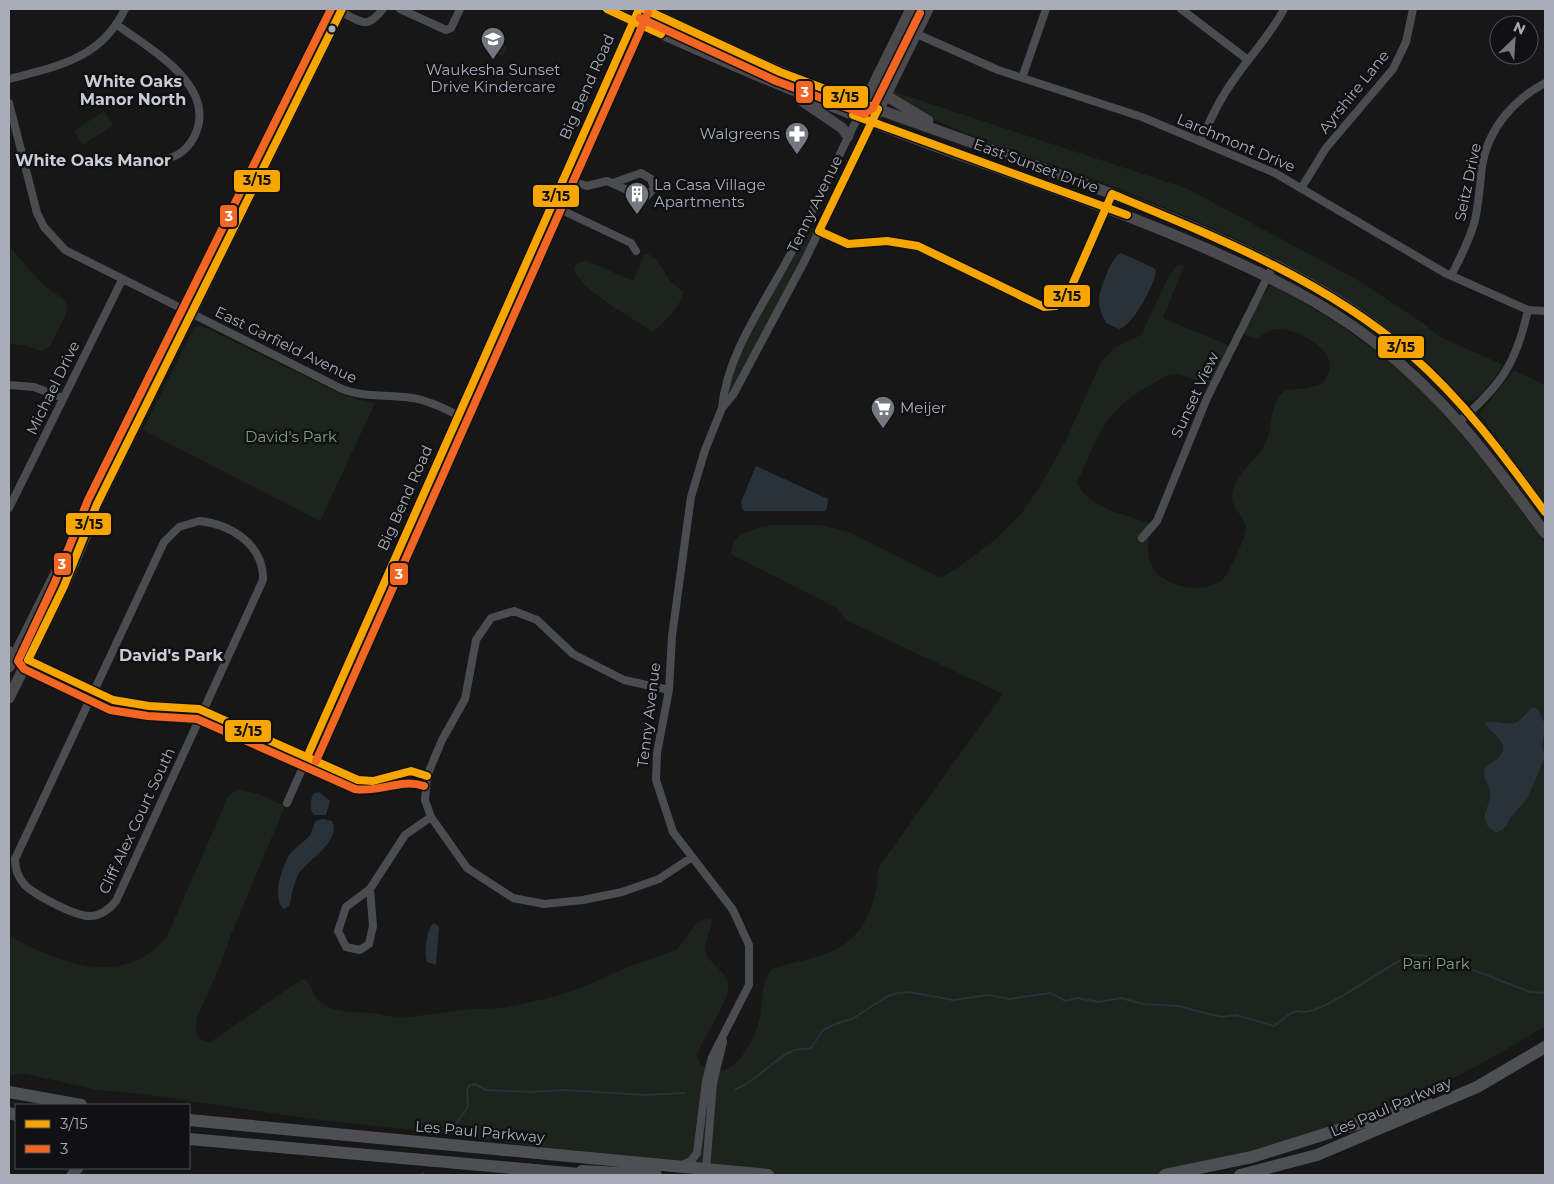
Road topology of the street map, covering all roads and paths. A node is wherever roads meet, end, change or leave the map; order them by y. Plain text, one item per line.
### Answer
1 (125, 9) edge
2 (383, 9) edge
3 (400, 9) edge
4 (460, 9) edge
5 (607, 9) edge
6 (639, 9) edge
7 (644, 9) edge
8 (911, 9) edge
9 (928, 9) edge
10 (1046, 9) edge
11 (1181, 9) edge
12 (1284, 9) edge
13 (1413, 9) edge
14 (342, 10) edge
15 (633, 21) junction
16 (116, 24) junction
17 (902, 27) junction
18 (916, 34) junction
19 (1248, 60) junction
20 (883, 65) junction
21 (896, 71) junction
22 (1022, 78) junction
23 (9, 79) edge
24 (1545, 83) edge
25 (790, 91) junction
26 (886, 95) junction
27 (9, 103) edge
28 (864, 104) junction
29 (878, 109) junction
30 (858, 117) junction
31 (872, 122) junction
32 (943, 132) junction
33 (848, 136) junction
34 (1201, 142) junction
35 (154, 161) dead end
36 (563, 178) junction
37 (613, 183) junction
38 (1302, 187) junction
39 (1112, 194) junction
40 (551, 206) junction
41 (1108, 207) junction
42 (806, 224) junction
43 (819, 231) junction
44 (636, 251) dead end
45 (1274, 264) junction
46 (1268, 276) junction
47 (1451, 276) junction
48 (122, 280) junction
49 (761, 310) junction
50 (1528, 310) junction
51 (1545, 311) edge
52 (191, 314) junction
53 (774, 316) junction
54 (9, 385) edge
55 (63, 398) junction
56 (722, 408) junction
57 (1470, 413) junction
58 (459, 416) junction
59 (1460, 422) junction
60 (97, 504) junction
61 (9, 508) edge
62 (1545, 512) edge
63 (1545, 533) edge
64 (1142, 538) dead end
65 (12, 652) edge
66 (28, 660) junction
67 (9, 667) edge
68 (669, 690) junction
69 (93, 692) junction
70 (9, 698) edge
71 (204, 711) junction
72 (307, 758) junction
73 (427, 776) junction
74 (287, 803) dead end
75 (431, 817) junction
76 (692, 857) junction
77 (370, 889) junction
78 (726, 1030) junction
79 (1545, 1047) edge
80 (1477, 1088) junction
81 (9, 1093) edge
82 (74, 1104) edge
83 (190, 1120) edge
84 (190, 1139) edge
85 (679, 1167) junction
86 (549, 1171) junction
87 (705, 1172) edge
88 (590, 1175) edge
89 (656, 1175) edge
90 (768, 1175) edge
91 (1165, 1175) edge
92 (1240, 1175) edge

1 - 16 street
2 - 14 street
3 - 4 street
5 - 15 main road, East Sunset Drive
6 - 15 street, Big Bend Road
7 - 28 main road, East Sunset Drive
8 - 17 main road, Tenny Avenue
9 - 18 main road, Tenny Avenue
10 - 22 street
11 - 19 street
12 - 19 street
13 - 38 street, Ayrshire Lane
14 - 52 main road
15 - 25 main road, East Sunset Drive
15 - 36 street, Big Bend Road
16 - 23 street
16 - 35 street
17 - 18 street, Larchmont Drive
17 - 20 main road, Tenny Avenue
18 - 21 main road, Tenny Avenue
18 - 22 street, Larchmont Drive
19 - 34 street
20 - 21 street
20 - 28 main road, Tenny Avenue
21 - 26 main road, Tenny Avenue
22 - 34 street, Larchmont Drive
24 - 47 street, Seitz Drive
25 - 30 main road, East Sunset Drive
25 - 33 main road
26 - 29 main road, Tenny Avenue
26 - 32 main road
27 - 48 street, East Garfield Avenue
28 - 29 main road, East Sunset Drive
28 - 30 main road, Tenny Avenue
29 - 31 main road, Tenny Avenue
29 - 32 main road, East Sunset Drive
30 - 31 main road, East Sunset Drive
30 - 33 street, Tenny Avenue
31 - 41 main road, East Sunset Drive
31 - 43 street, Tenny Avenue
32 - 39 main road, East Sunset Drive
33 - 42 street, Tenny Avenue
34 - 38 street, Larchmont Drive
36 - 37 street
36 - 40 street, Big Bend Road
37 - 37 street
38 - 47 street, Larchmont Drive
39 - 41 main road
39 - 45 main road, East Sunset Drive
40 - 44 street
40 - 58 street, Big Bend Road
41 - 46 main road, East Sunset Drive
42 - 43 street
42 - 49 street, Tenny Avenue
43 - 53 street, Tenny Avenue
45 - 46 street, Sunset View
45 - 57 main road, East Sunset Drive
46 - 59 main road, East Sunset Drive
46 - 64 street, Sunset View
47 - 50 street, Larchmont Drive
48 - 52 street, East Garfield Avenue
48 - 55 street, Michael Drive
49 - 53 street
49 - 56 street, Tenny Avenue
50 - 51 street, Larchmont Drive
50 - 57 street
52 - 58 street, East Garfield Avenue
52 - 60 main road
53 - 56 street, Tenny Avenue
54 - 55 street
55 - 61 street, Michael Drive
56 - 68 street, Tenny Avenue
57 - 59 street
57 - 62 main road, East Sunset Drive
58 - 72 street, Big Bend Road
59 - 63 main road, East Sunset Drive
60 - 65 main road
60 - 66 main road
65 - 66 street
65 - 67 main road
66 - 69 street
66 - 70 main road
68 - 73 street
68 - 76 street, Tenny Avenue
69 - 71 street
69 - 71 street
69 - 71 street, Cliff Alex Court South
71 - 72 street
72 - 73 street
72 - 74 street, Big Bend Road
73 - 75 street
75 - 76 street
75 - 77 street
76 - 78 street, Tenny Avenue
77 - 77 street
78 - 85 street, Tenny Avenue
78 - 87 street, Tenny Avenue
79 - 80 main road, Les Paul Parkway
80 - 91 main road, Les Paul Parkway
80 - 92 main road, Les Paul Parkway
81 - 82 main road
83 - 85 main road, Les Paul Parkway
84 - 86 main road
85 - 87 main road, Les Paul Parkway
86 - 88 main road
86 - 89 main road
87 - 90 main road, Les Paul Parkway

